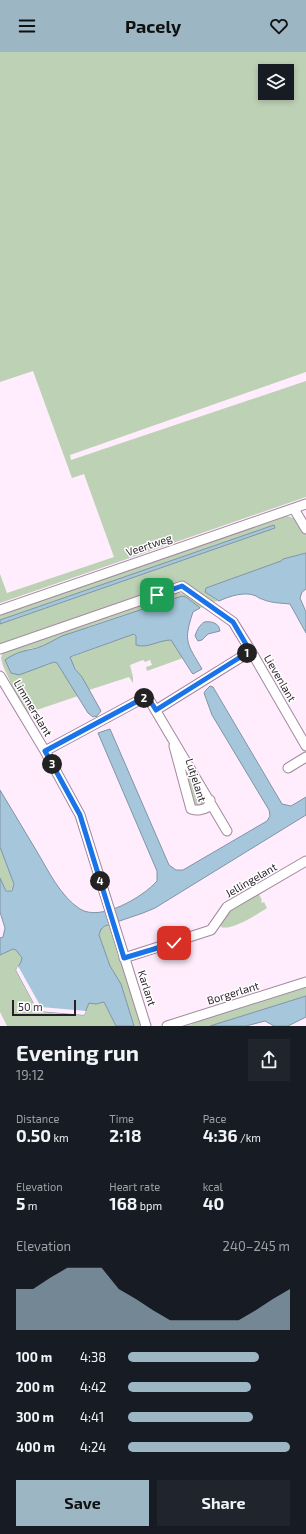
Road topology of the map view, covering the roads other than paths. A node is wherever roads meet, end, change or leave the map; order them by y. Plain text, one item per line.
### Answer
1 (306, 504) edge
2 (294, 508) junction
3 (306, 529) edge
4 (0, 610) edge
5 (0, 649) edge
6 (250, 651) junction
7 (0, 676) edge
8 (156, 710) junction
9 (100, 722) joint
10 (172, 737) junction
11 (306, 746) edge
12 (45, 751) junction
13 (306, 757) edge
14 (288, 768) dead end
15 (210, 800) junction
16 (227, 831) dead end
17 (306, 861) edge
18 (124, 958) junction
19 (306, 982) edge
20 (146, 1026) edge
21 (167, 1026) edge

1 - 2 street, Veertweg
2 - 3 street
2 - 4 street, Veertweg
5 - 6 street
6 - 8 street, Lievenlant
6 - 11 street, Lievenlant
7 - 12 street, Limmerslant
8 - 9 street, Lutjelant
8 - 10 street, Lutjelant
9 - 12 street, Limmerslant
10 - 15 street, Lutjelant
10 - 15 street, Lutjelant
12 - 18 street, Limmerslant
13 - 14 street
15 - 16 street, Lutjelant
17 - 18 street, Jellingelant
18 - 20 street, Karlant
19 - 21 street, Borgerlant

